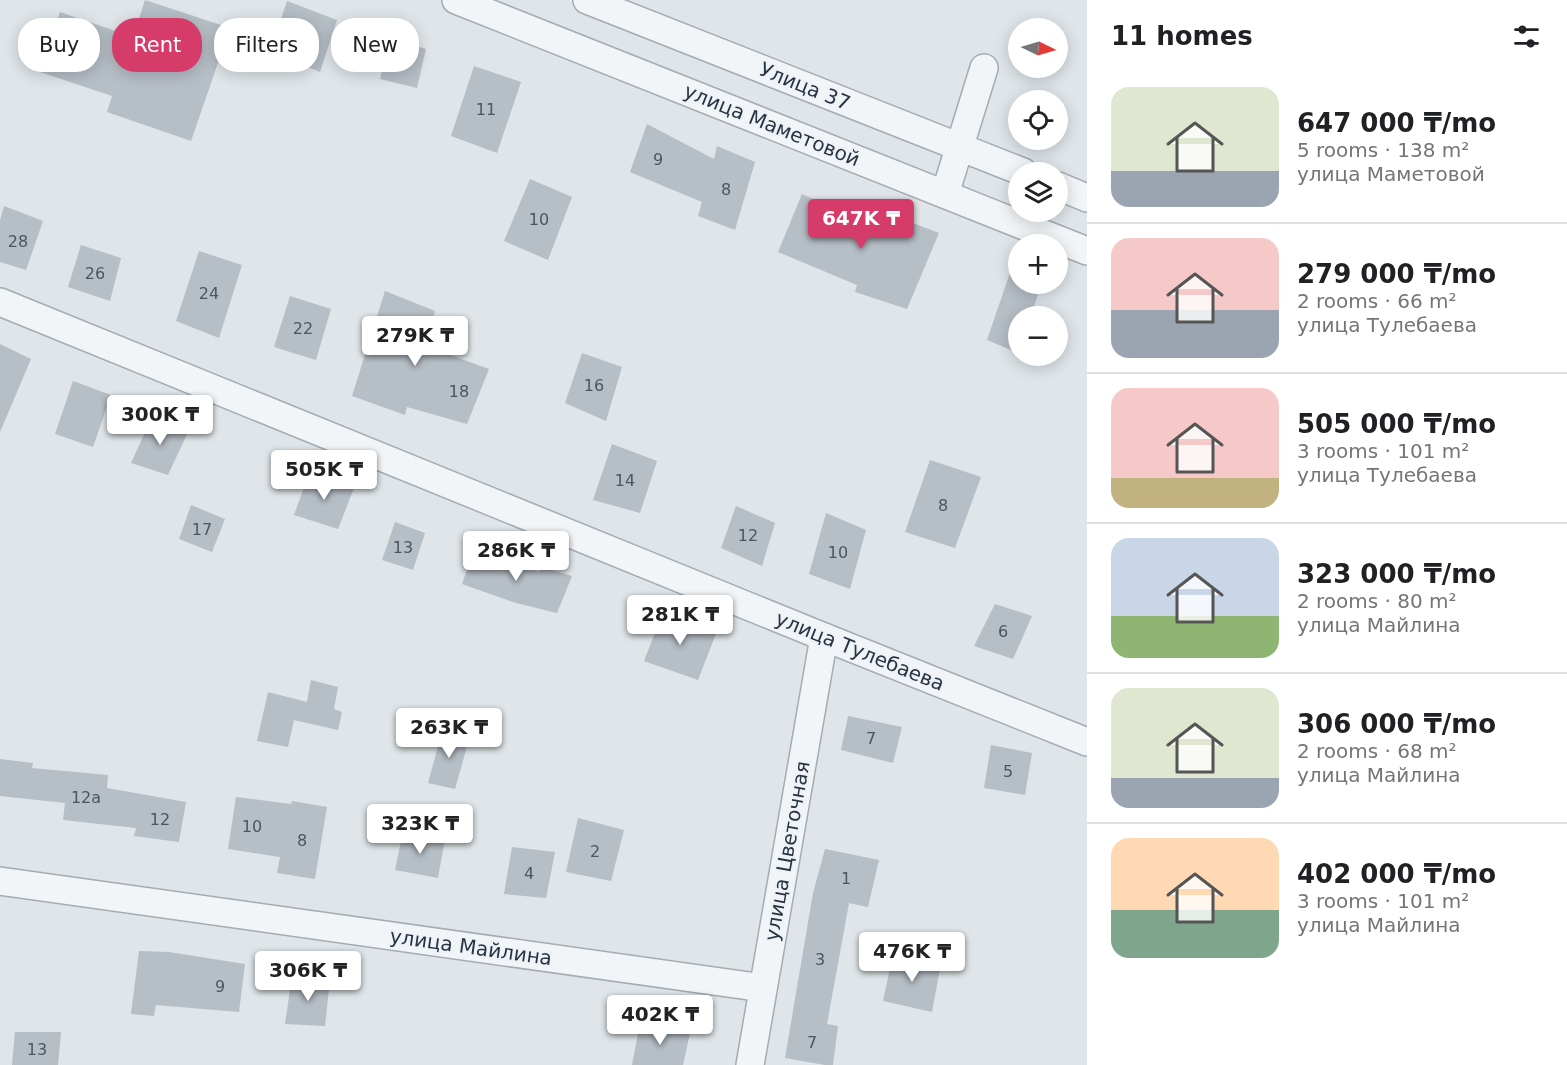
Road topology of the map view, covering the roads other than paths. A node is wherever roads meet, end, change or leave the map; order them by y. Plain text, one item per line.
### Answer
1 (456, 0) edge
2 (587, 0) edge
3 (984, 68) dead end
4 (1008, 166) edge
5 (1068, 190) edge
6 (945, 194) junction
7 (1087, 198) edge
8 (1087, 250) edge
9 (0, 302) edge
10 (824, 637) junction
11 (1087, 742) edge
12 (0, 881) edge
13 (764, 988) junction
14 (750, 1065) edge

1 - 6 street, улица Маметовой
2 - 4 street, Улица 37
3 - 6 street
5 - 7 street
6 - 8 street, улица Маметовой
9 - 10 street, улица Тулебаева
10 - 11 street, улица Тулебаева
10 - 13 street, улица Цветочная
12 - 13 street, улица Майлина
13 - 14 street, улица Цветочная

